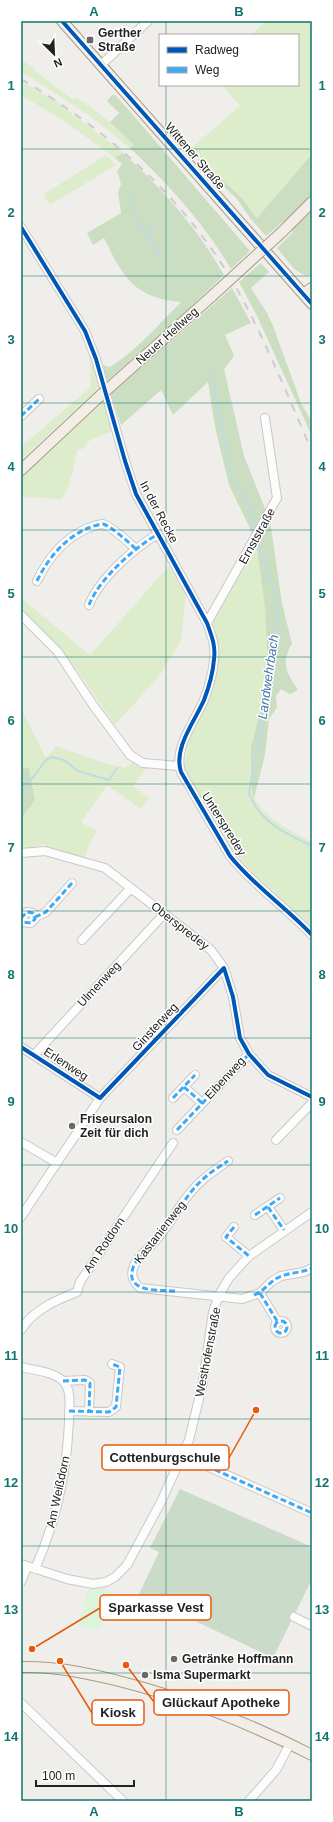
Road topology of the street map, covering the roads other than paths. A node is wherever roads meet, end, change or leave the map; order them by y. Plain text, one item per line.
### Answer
1 (62, 21) edge
2 (148, 21) edge
3 (101, 65) junction
4 (312, 202) edge
5 (21, 227) edge
6 (312, 288) edge
7 (303, 294) junction
8 (312, 304) edge
9 (39, 399) dead end
10 (22, 414) edge
11 (265, 418) dead end
12 (21, 470) edge
13 (158, 534) junction
14 (135, 548) junction
15 (38, 580) dead end
16 (89, 605) dead end
17 (21, 615) edge
18 (207, 623) junction
19 (179, 766) junction
20 (21, 853) edge
21 (72, 883) dead end
22 (131, 888) junction
23 (164, 914) junction
24 (35, 917) junction
25 (21, 918) edge
26 (21, 922) edge
27 (312, 934) edge
28 (82, 940) dead end
29 (224, 968) junction
30 (21, 1047) edge
31 (248, 1054) junction
32 (34, 1055) junction
33 (195, 1075) dead end
34 (184, 1087) junction
35 (312, 1097) edge
36 (100, 1098) junction
37 (173, 1098) dead end
38 (202, 1103) junction
39 (312, 1103) edge
40 (177, 1130) dead end
41 (276, 1140) dead end
42 (21, 1142) edge
43 (173, 1143) dead end
44 (228, 1161) dead end
45 (56, 1163) junction
46 (280, 1198) dead end
47 (268, 1207) junction
48 (312, 1212) edge
49 (255, 1215) dead end
50 (21, 1217) edge
51 (234, 1227) dead end
52 (284, 1230) junction
53 (249, 1256) junction
54 (312, 1268) edge
55 (260, 1293) junction
56 (219, 1295) junction
57 (277, 1321) dead end
58 (21, 1330) edge
59 (112, 1364) dead end
60 (21, 1367) edge
61 (63, 1381) junction
62 (69, 1412) junction
63 (89, 1412) junction
64 (182, 1456) junction
65 (312, 1514) edge
66 (28, 1567) edge
67 (21, 1582) edge
68 (294, 1617) dead end
69 (312, 1626) edge
70 (21, 1666) edge
71 (21, 1703) edge
72 (290, 1744) junction
73 (312, 1755) edge
74 (123, 1801) edge
75 (249, 1801) edge

1 - 3 main road, Wittener Straße
2 - 3 street
3 - 7 main road, Wittener Straße
4 - 12 main road, Neuer Hellweg, bridge
5 - 13 street, In der Recke
6 - 7 main road
7 - 8 main road, Wittener Straße
9 - 10 street
11 - 18 street, Ernststraße
13 - 14 street
13 - 18 street, In der Recke
14 - 15 street
14 - 16 street
17 - 19 street
18 - 19 street, In der Recke
19 - 27 street, Unterspredey
20 - 22 street, Oberspredey
21 - 24 street
22 - 23 street, Oberspredey
22 - 28 street
23 - 29 street, Oberspredey
23 - 32 street, Ulmenweg
24 - 25 street
24 - 26 street
29 - 31 street, Oberspredey
29 - 36 street, Ginsterweg
30 - 32 street, Erlenweg
31 - 35 street, Oberspredey
31 - 38 street, Eibenweg
32 - 36 street, Erlenweg
33 - 34 street, Eibenweg
34 - 37 street, Eibenweg
34 - 38 street, Eibenweg
36 - 45 street, Ginsterweg
38 - 40 street, Eibenweg
39 - 41 street
42 - 45 street
43 - 58 street, Am Rotdorn
44 - 56 street, Kastanienweg
45 - 50 street, Ginsterweg
46 - 47 street
47 - 49 street
47 - 52 street
48 - 52 street, Westhofenstraße
51 - 53 street
52 - 53 street, Westhofenstraße
53 - 56 street, Westhofenstraße
54 - 55 street
55 - 56 street
55 - 57 street
56 - 64 street, Westhofenstraße
59 - 63 street
60 - 61 street
61 - 62 street, Am Weißdorn
61 - 63 street
62 - 63 street
62 - 66 street, Am Weißdorn
64 - 65 street
64 - 66 street, Westhofenstraße
66 - 67 street, Am Weißdorn
68 - 69 street
70 - 72 main road
71 - 74 street
72 - 73 main road
72 - 75 street

